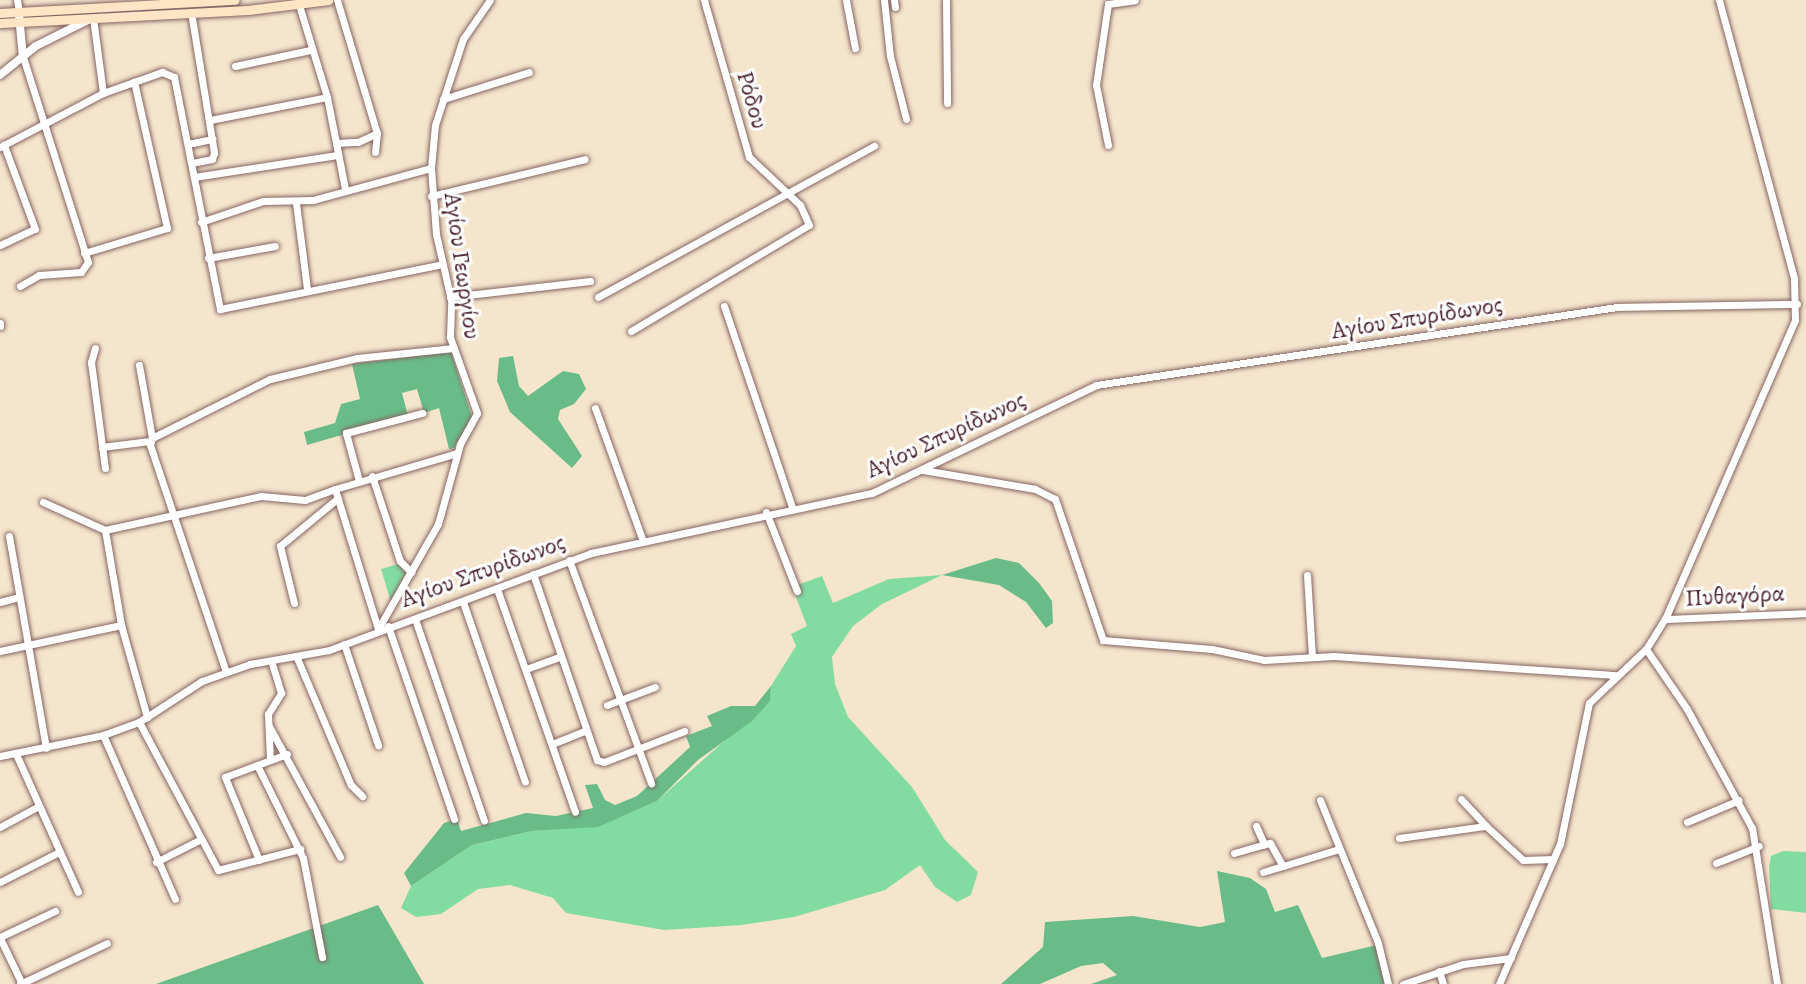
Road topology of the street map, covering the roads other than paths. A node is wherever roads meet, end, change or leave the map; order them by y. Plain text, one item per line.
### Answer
1 (17, 0) edge
2 (235, 0) edge
3 (328, 0) edge
4 (338, 0) edge
5 (490, 0) edge
6 (704, 0) edge
7 (846, 0) edge
8 (884, 0) edge
9 (946, 0) edge
10 (1135, 0) edge
11 (1719, 0) edge
12 (203, 1) edge
13 (162, 2) edge
14 (81, 4) edge
15 (299, 6) junction
16 (19, 11) junction
17 (191, 12) junction
18 (0, 13) edge
19 (93, 18) junction
20 (19, 22) junction
21 (0, 23) edge
22 (855, 48) dead end
23 (310, 50) junction
24 (23, 57) junction
25 (235, 66) dead end
26 (530, 72) dead end
27 (0, 75) edge
28 (134, 82) junction
29 (103, 93) junction
30 (327, 98) junction
31 (443, 99) junction
32 (947, 103) dead end
33 (906, 119) dead end
34 (210, 120) junction
35 (43, 126) junction
36 (377, 133) junction
37 (212, 139) junction
38 (188, 144) junction
39 (336, 144) junction
40 (1108, 145) dead end
41 (2, 146) edge
42 (874, 146) dead end
43 (375, 152) dead end
44 (337, 154) junction
45 (585, 159) dead end
46 (192, 163) junction
47 (430, 168) junction
48 (194, 177) junction
49 (345, 189) junction
50 (790, 194) junction
51 (431, 196) junction
52 (296, 203) junction
53 (201, 222) junction
54 (0, 244) edge
55 (275, 246) dead end
56 (84, 253) junction
57 (208, 258) junction
58 (443, 264) junction
59 (590, 281) dead end
60 (20, 286) dead end
61 (307, 289) junction
62 (450, 297) junction
63 (598, 297) dead end
64 (1797, 304) junction
65 (724, 306) dead end
66 (630, 332) dead end
67 (95, 348) dead end
68 (453, 348) junction
69 (139, 365) dead end
70 (595, 408) dead end
71 (422, 413) dead end
72 (151, 439) junction
73 (102, 447) junction
74 (457, 453) junction
75 (105, 468) dead end
76 (923, 470) junction
77 (372, 476) junction
78 (359, 481) junction
79 (335, 489) junction
80 (338, 498) junction
81 (43, 502) dead end
82 (792, 507) junction
83 (766, 512) junction
84 (176, 518) junction
85 (105, 530) junction
86 (9, 536) dead end
87 (643, 540) junction
88 (569, 560) junction
89 (411, 572) junction
90 (533, 574) junction
91 (1307, 575) dead end
92 (497, 589) junction
93 (797, 591) dead end
94 (19, 597) junction
95 (0, 602) edge
96 (463, 602) junction
97 (294, 603) dead end
98 (392, 611) junction
99 (1806, 613) edge
100 (415, 618) junction
101 (1665, 619) junction
102 (396, 624) junction
103 (121, 625) junction
104 (388, 626) junction
105 (378, 629) junction
106 (344, 644) junction
107 (26, 645) junction
108 (1646, 649) junction
109 (0, 651) edge
110 (561, 656) junction
111 (1312, 657) junction
112 (297, 658) junction
113 (272, 662) junction
114 (526, 669) junction
115 (226, 672) junction
116 (1615, 675) junction
117 (655, 687) dead end
118 (620, 701) junction
119 (607, 705) dead end
120 (147, 717) junction
121 (139, 722) junction
122 (269, 726) junction
123 (586, 730) junction
124 (684, 731) dead end
125 (103, 735) junction
126 (552, 744) junction
127 (378, 745) dead end
128 (46, 748) junction
129 (638, 749) junction
130 (16, 754) junction
131 (287, 754) junction
132 (0, 756) edge
133 (270, 760) junction
134 (257, 765) junction
135 (525, 782) dead end
136 (651, 783) dead end
137 (362, 796) dead end
138 (1461, 799) dead end
139 (1320, 800) dead end
140 (1739, 800) junction
141 (37, 807) junction
142 (575, 812) dead end
143 (454, 819) dead end
144 (484, 820) dead end
145 (1687, 822) dead end
146 (1256, 826) dead end
147 (1486, 826) junction
148 (0, 827) edge
149 (1398, 838) dead end
150 (201, 839) junction
151 (1264, 844) junction
152 (1759, 846) junction
153 (300, 849) junction
154 (1339, 849) junction
155 (59, 852) junction
156 (1234, 853) dead end
157 (340, 857) dead end
158 (259, 860) junction
159 (1553, 860) junction
160 (156, 862) junction
161 (1716, 862) dead end
162 (1283, 866) junction
163 (1263, 872) dead end
164 (0, 882) edge
165 (78, 892) dead end
166 (175, 899) dead end
167 (55, 911) dead end
168 (0, 938) edge
169 (107, 943) dead end
170 (322, 957) dead end
171 (1511, 958) junction
172 (1439, 971) junction
173 (21, 984) edge
174 (1388, 984) edge
175 (1403, 984) edge
176 (1443, 984) edge
177 (1499, 984) edge
178 (1778, 984) edge

1 - 16 street
2 - 12 main road
3 - 15 main road
4 - 36 street
5 - 31 street, Αγίου Γεωργίου
6 - 50 street, Ρόδου
7 - 22 street
8 - 33 street
9 - 32 street
10 - 40 street
11 - 64 street
12 - 13 main road
13 - 14 main road
14 - 16 main road
15 - 17 main road
15 - 23 street
16 - 18 main road
16 - 20 street
17 - 19 main road
17 - 34 street
19 - 20 main road
19 - 24 street
19 - 29 street
20 - 21 main road
20 - 24 street
23 - 25 street
23 - 30 street
24 - 27 street
24 - 35 street
26 - 31 street
28 - 29 street
28 - 38 street
28 - 56 street
29 - 35 street
30 - 34 street
30 - 39 street
31 - 47 street, Αγίου Γεωργίου
34 - 37 street
35 - 41 street
35 - 56 street
36 - 39 street
36 - 43 street
37 - 38 street
37 - 46 street
38 - 46 street
39 - 44 street
41 - 54 street
42 - 50 street
44 - 48 street
44 - 49 street
45 - 51 street
46 - 48 street
47 - 49 street
47 - 51 street, Αγίου Γεωργίου
48 - 53 street
49 - 52 street
50 - 63 street
50 - 66 street, Ρόδου
51 - 58 street, Αγίου Γεωργίου
52 - 53 street
52 - 61 street
53 - 57 street
55 - 57 street
56 - 60 street
57 - 61 street
58 - 61 street
58 - 62 street, Αγίου Γεωργίου
59 - 62 street
62 - 68 street, Αγίου Γεωργίου
64 - 76 street, Αγίου Σπυρίδωνος
64 - 101 street
65 - 82 street
67 - 73 street
68 - 72 street
68 - 74 street, Αγίου Γεωργίου
69 - 72 street
70 - 87 street
71 - 78 street
72 - 73 street
72 - 84 street
73 - 75 street
74 - 77 street
74 - 89 street, Αγίου Γεωργίου
76 - 82 street, Αγίου Σπυρίδωνος
76 - 111 street
77 - 78 street
77 - 89 street
78 - 79 street
79 - 80 street
79 - 84 street
80 - 97 street
80 - 105 street
81 - 85 street
82 - 83 street, Αγίου Σπυρίδωνος
83 - 87 street, Αγίου Σπυρίδωνος
83 - 93 street
84 - 85 street
84 - 115 street
85 - 103 street
86 - 94 street
87 - 88 street, Αγίου Σπυρίδωνος
88 - 90 street, Αγίου Σπυρίδωνος
88 - 118 street
89 - 98 street, Αγίου Γεωργίου
90 - 92 street, Αγίου Σπυρίδωνος
90 - 110 street
91 - 111 street
92 - 96 street, Αγίου Σπυρίδωνος
92 - 114 street
94 - 95 street
94 - 107 street
96 - 100 street, Αγίου Σπυρίδωνος
96 - 135 street
98 - 102 street
98 - 105 street, Αγίου Γεωργίου
99 - 101 street, Πυθαγόρα
100 - 102 street, Αγίου Σπυρίδωνος
100 - 144 street
101 - 108 street
102 - 104 street, Αγίου Σπυρίδωνος
103 - 107 street
103 - 120 street
104 - 105 street, Αγίου Σπυρίδωνος
104 - 143 street
105 - 106 street, Αγίου Σπυρίδωνος
106 - 112 street, Αγίου Σπυρίδωνος
106 - 127 street
107 - 109 street
107 - 128 street
108 - 116 street
108 - 140 street
110 - 114 street
110 - 123 street
111 - 116 street
112 - 113 street, Αγίου Σπυρίδωνος
112 - 137 street
113 - 115 street, Αγίου Σπυρίδωνος
113 - 122 street
114 - 126 street
115 - 120 street, Αγίου Σπυρίδωνος
116 - 159 street
117 - 118 street
118 - 119 street
118 - 129 street
120 - 121 street, Αγίου Σπυρίδωνος
121 - 125 street, Αγίου Σπυρίδωνος
121 - 150 street
122 - 131 street
122 - 133 street
123 - 126 street
123 - 129 street
124 - 129 street
125 - 128 street, Αγίου Σπυρίδωνος
125 - 160 street
126 - 142 street
128 - 130 street, Αγίου Σπυρίδωνος
129 - 136 street
130 - 132 street, Αγίου Σπυρίδωνος
130 - 141 street
131 - 133 street
131 - 157 street
133 - 134 street
134 - 153 street
134 - 158 street
138 - 147 street
139 - 154 street
140 - 145 street
140 - 152 street
141 - 148 street
141 - 155 street
146 - 151 street
147 - 149 street
147 - 159 street
150 - 158 street
150 - 160 street
151 - 156 street
151 - 162 street
152 - 161 street
152 - 178 street
153 - 158 street
153 - 170 street
154 - 162 street
154 - 174 street
155 - 164 street
155 - 165 street
159 - 171 street
160 - 166 street
162 - 163 street
167 - 168 street
168 - 173 street
169 - 173 street
171 - 172 street
171 - 177 street
172 - 175 street
172 - 176 street

